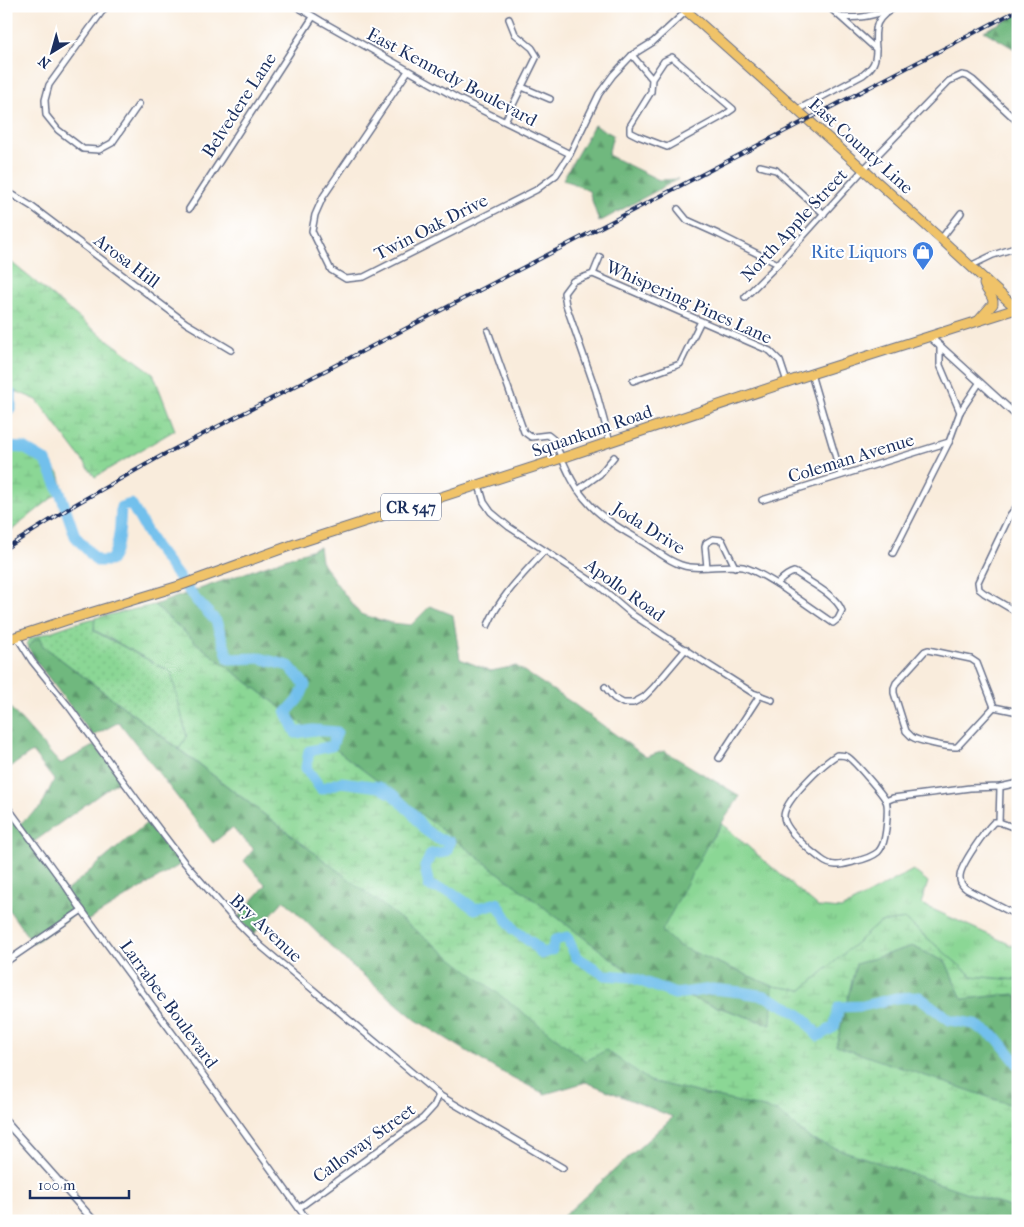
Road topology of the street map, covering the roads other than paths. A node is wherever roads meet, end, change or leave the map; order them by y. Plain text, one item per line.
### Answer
1 (106, 6) edge
2 (296, 6) edge
3 (828, 6) edge
4 (897, 6) edge
5 (687, 8) edge
6 (889, 10) junction
7 (313, 16) junction
8 (841, 18) junction
9 (509, 19) dead end
10 (876, 49) junction
11 (632, 55) junction
12 (408, 71) junction
13 (652, 79) junction
14 (522, 87) junction
15 (550, 99) dead end
16 (139, 104) dead end
17 (797, 110) junction
18 (505, 121) junction
19 (1018, 122) edge
20 (570, 154) junction
21 (760, 166) dead end
22 (863, 170) junction
23 (6, 193) edge
24 (189, 209) dead end
25 (678, 209) dead end
26 (961, 213) dead end
27 (824, 214) junction
28 (941, 239) junction
29 (1018, 247) edge
30 (600, 257) dead end
31 (778, 264) junction
32 (969, 266) junction
33 (593, 274) junction
34 (983, 279) junction
35 (745, 297) dead end
36 (1017, 309) edge
37 (701, 321) junction
38 (978, 321) junction
39 (488, 331) dead end
40 (929, 336) junction
41 (940, 346) junction
42 (231, 350) dead end
43 (811, 374) junction
44 (633, 381) dead end
45 (786, 382) junction
46 (980, 382) junction
47 (960, 412) junction
48 (1018, 417) edge
49 (610, 442) junction
50 (948, 442) junction
51 (614, 457) dead end
52 (562, 458) junction
53 (840, 475) junction
54 (479, 485) junction
55 (578, 490) junction
56 (762, 500) dead end
57 (1018, 505) edge
58 (544, 551) junction
59 (893, 553) dead end
60 (707, 567) junction
61 (735, 567) junction
62 (777, 584) junction
63 (1018, 613) edge
64 (488, 625) dead end
65 (17, 637) junction
66 (6, 640) edge
67 (686, 650) junction
68 (605, 687) dead end
69 (760, 695) junction
70 (772, 700) dead end
71 (994, 706) junction
72 (1018, 712) edge
73 (719, 758) dead end
74 (1018, 784) edge
75 (1000, 787) junction
76 (886, 801) junction
77 (6, 805) edge
78 (999, 822) junction
79 (1018, 829) edge
80 (82, 910) junction
81 (1018, 916) edge
82 (6, 962) edge
83 (439, 1095) junction
84 (6, 1122) edge
85 (563, 1168) dead end
86 (299, 1208) junction
87 (94, 1221) edge
88 (308, 1221) edge

1 - 16 street
2 - 7 street, East Kennedy Boulevard
3 - 8 street
4 - 6 street
5 - 11 street, Twin Oak Drive
5 - 17 main road, East County Line
6 - 8 street
6 - 10 street
7 - 12 street, East Kennedy Boulevard
7 - 24 street, Belvedere Lane
8 - 10 street
9 - 14 street
10 - 17 street
11 - 13 street
11 - 20 street, Twin Oak Drive
12 - 18 street, East Kennedy Boulevard
12 - 20 street, Twin Oak Drive
13 - 13 street
14 - 15 street
14 - 18 street
17 - 22 main road, East County Line
18 - 20 street, East Kennedy Boulevard
19 - 22 street, North Apple Street
21 - 27 street
22 - 27 street, North Apple Street
22 - 28 main road, East County Line
23 - 42 street, Arosa Hill
25 - 31 street
26 - 28 street
27 - 31 street, North Apple Street
28 - 32 main road, East County Line
29 - 32 street
30 - 33 street, Whispering Pines Lane
31 - 35 street, North Apple Street
32 - 34 main road, East County Line
33 - 37 street, Whispering Pines Lane
33 - 49 street, Whispering Pines Lane
34 - 36 main road, East County Line
34 - 38 main road
36 - 38 main road, Squankum Road / CR 547
37 - 44 street
37 - 45 street, Whispering Pines Lane
38 - 40 main road, Squankum Road / CR 547
39 - 52 street, Joda Drive
40 - 41 street
40 - 43 main road, Squankum Road / CR 547
41 - 46 street
41 - 47 street
43 - 45 main road, Squankum Road / CR 547
43 - 53 street
45 - 49 main road, Squankum Road / CR 547
46 - 47 street
46 - 48 street
47 - 50 street
49 - 52 main road, Squankum Road / CR 547
50 - 53 street, Coleman Avenue
50 - 59 street
51 - 55 street
52 - 54 main road, Squankum Road / CR 547
52 - 55 street, Joda Drive
53 - 56 street, Coleman Avenue
54 - 58 street, Apollo Road
54 - 65 main road, Squankum Road / CR 547
55 - 60 street, Joda Drive
57 - 63 street
58 - 64 street
58 - 67 street, Apollo Road
60 - 61 street, Joda Drive
60 - 61 street
61 - 62 street, Joda Drive
62 - 62 street, Joda Drive
65 - 66 main road, CR 547
65 - 83 street, Bry Avenue
67 - 68 street
67 - 69 street, Apollo Road
69 - 70 street, Apollo Road
69 - 73 street
71 - 71 street
71 - 72 street
74 - 75 street
75 - 76 street
75 - 78 street
76 - 76 street
77 - 80 street, Larrabee Boulevard
78 - 79 street
78 - 81 street
80 - 82 street
80 - 86 street, Larrabee Boulevard
83 - 85 street, Bry Avenue
83 - 86 street, Calloway Street
84 - 87 street
86 - 88 street, Larrabee Boulevard

